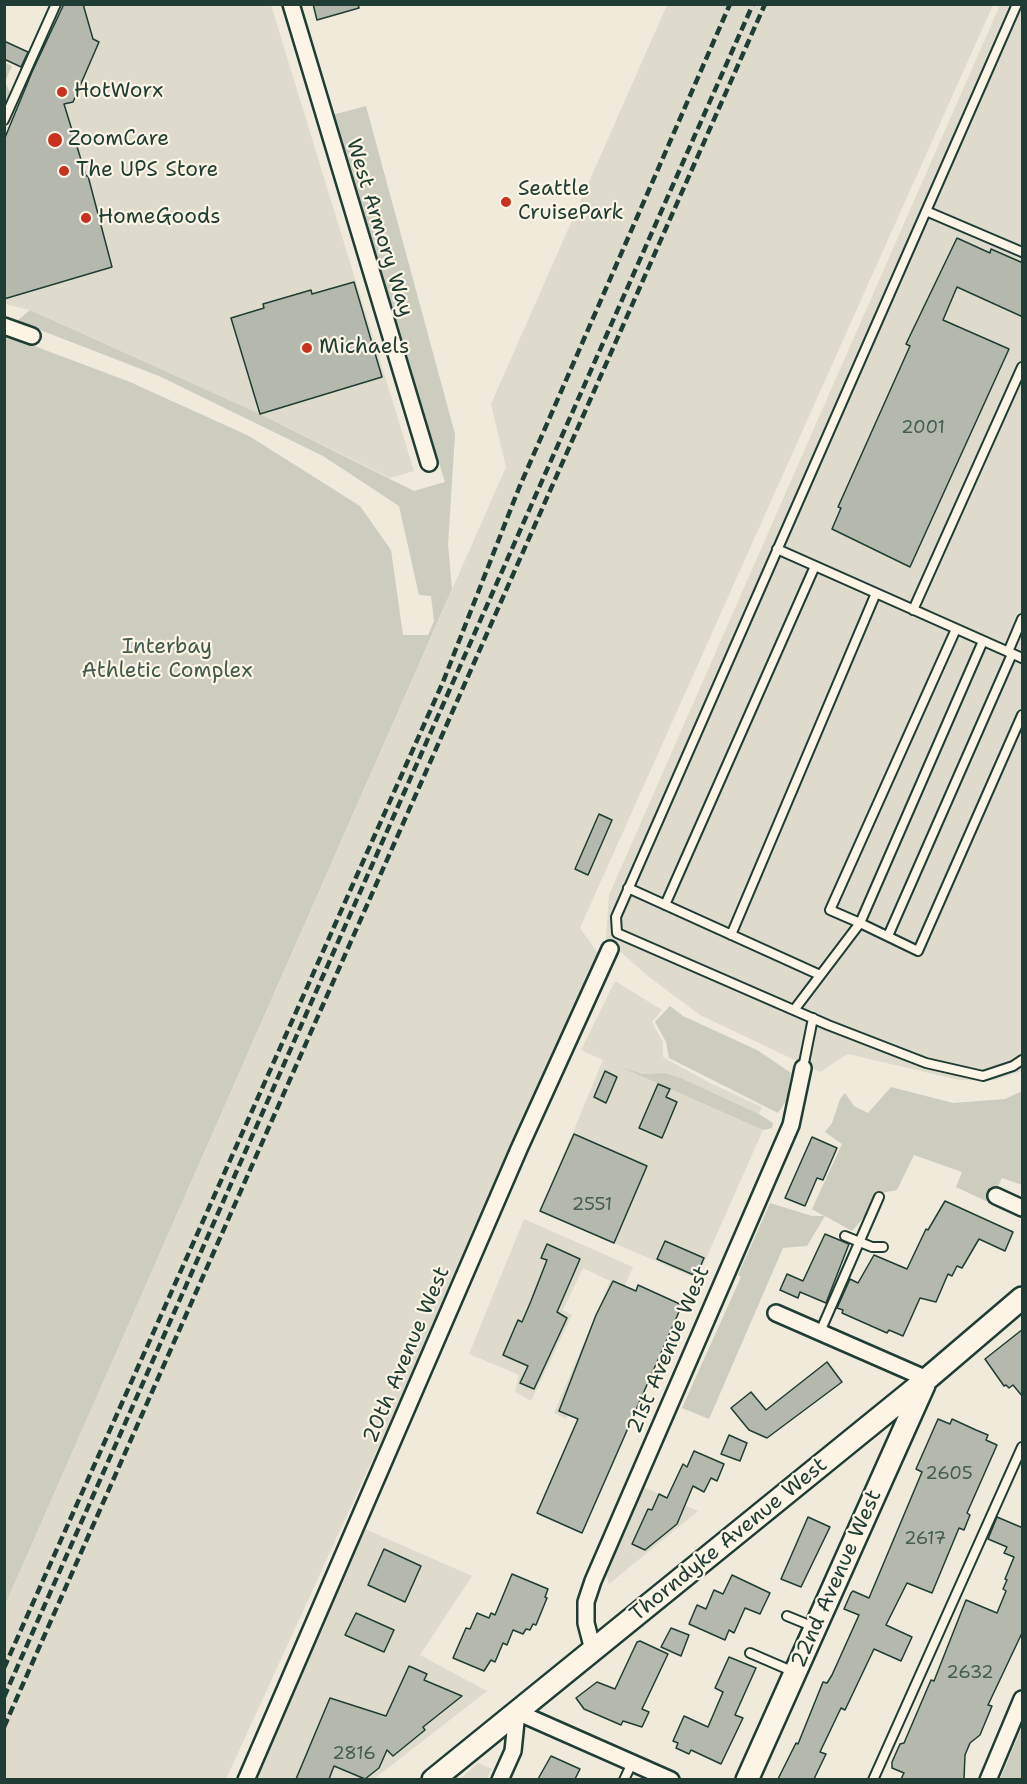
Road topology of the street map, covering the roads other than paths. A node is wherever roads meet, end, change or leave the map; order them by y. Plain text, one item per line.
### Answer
1 (56, 4) edge
2 (291, 4) edge
3 (1017, 4) edge
4 (4, 120) edge
5 (926, 211) junction
6 (1023, 252) edge
7 (4, 326) edge
8 (32, 336) dead end
9 (1023, 367) edge
10 (429, 463) dead end
11 (777, 549) junction
12 (815, 566) junction
13 (876, 593) junction
14 (913, 610) junction
15 (1023, 619) edge
16 (956, 629) junction
17 (983, 641) junction
18 (1010, 653) junction
19 (1023, 658) edge
20 (1023, 715) edge
21 (628, 888) junction
22 (664, 905) junction
23 (860, 923) junction
24 (731, 935) junction
25 (888, 936) junction
26 (610, 949) dead end
27 (820, 975) junction
28 (794, 1010) junction
29 (813, 1018) junction
30 (1023, 1060) edge
31 (803, 1068) joint
32 (996, 1196) dead end
33 (879, 1197) dead end
34 (1023, 1208) edge
35 (845, 1236) dead end
36 (859, 1242) junction
37 (883, 1247) dead end
38 (1023, 1298) edge
39 (776, 1313) dead end
40 (820, 1332) junction
41 (927, 1379) junction
42 (1023, 1447) edge
43 (787, 1616) dead end
44 (815, 1628) junction
45 (593, 1650) junction
46 (750, 1653) dead end
47 (795, 1673) junction
48 (1023, 1700) edge
49 (517, 1712) junction
50 (632, 1763) junction
51 (246, 1779) edge
52 (433, 1779) edge
53 (500, 1779) edge
54 (624, 1779) edge
55 (671, 1779) edge
56 (747, 1779) edge
57 (873, 1779) edge
58 (988, 1779) edge

1 - 4 lane
2 - 10 street, West Armory Way
3 - 5 lane
5 - 6 lane
5 - 11 lane
7 - 8 street
9 - 14 lane
11 - 12 lane
11 - 21 lane
12 - 13 lane
12 - 22 lane
13 - 14 lane
13 - 24 lane
14 - 16 lane
15 - 18 lane
16 - 17 lane
16 - 23 lane
17 - 18 lane
17 - 23 lane
18 - 19 lane
18 - 25 lane
20 - 25 lane
21 - 22 lane
21 - 28 lane
22 - 24 lane
23 - 25 lane
23 - 27 lane
24 - 27 lane
26 - 51 street, 20th Avenue West
27 - 28 lane
28 - 29 lane
29 - 30 lane
29 - 31 lane
31 - 45 street, 21st Avenue West
32 - 34 street
33 - 36 lane
35 - 36 lane
36 - 37 lane
36 - 40 lane
38 - 41 main road, Thorndyke Avenue West
39 - 40 street
40 - 41 street
41 - 44 main road, 22nd Avenue West
41 - 45 main road, Thorndyke Avenue West
42 - 57 lane
43 - 44 lane
44 - 47 main road, 22nd Avenue West
45 - 49 main road, Thorndyke Avenue West
46 - 47 lane
47 - 56 main road, 22nd Avenue West
48 - 58 street
49 - 50 street
49 - 52 main road, Thorndyke Avenue West
49 - 53 street
50 - 54 lane
50 - 55 street

